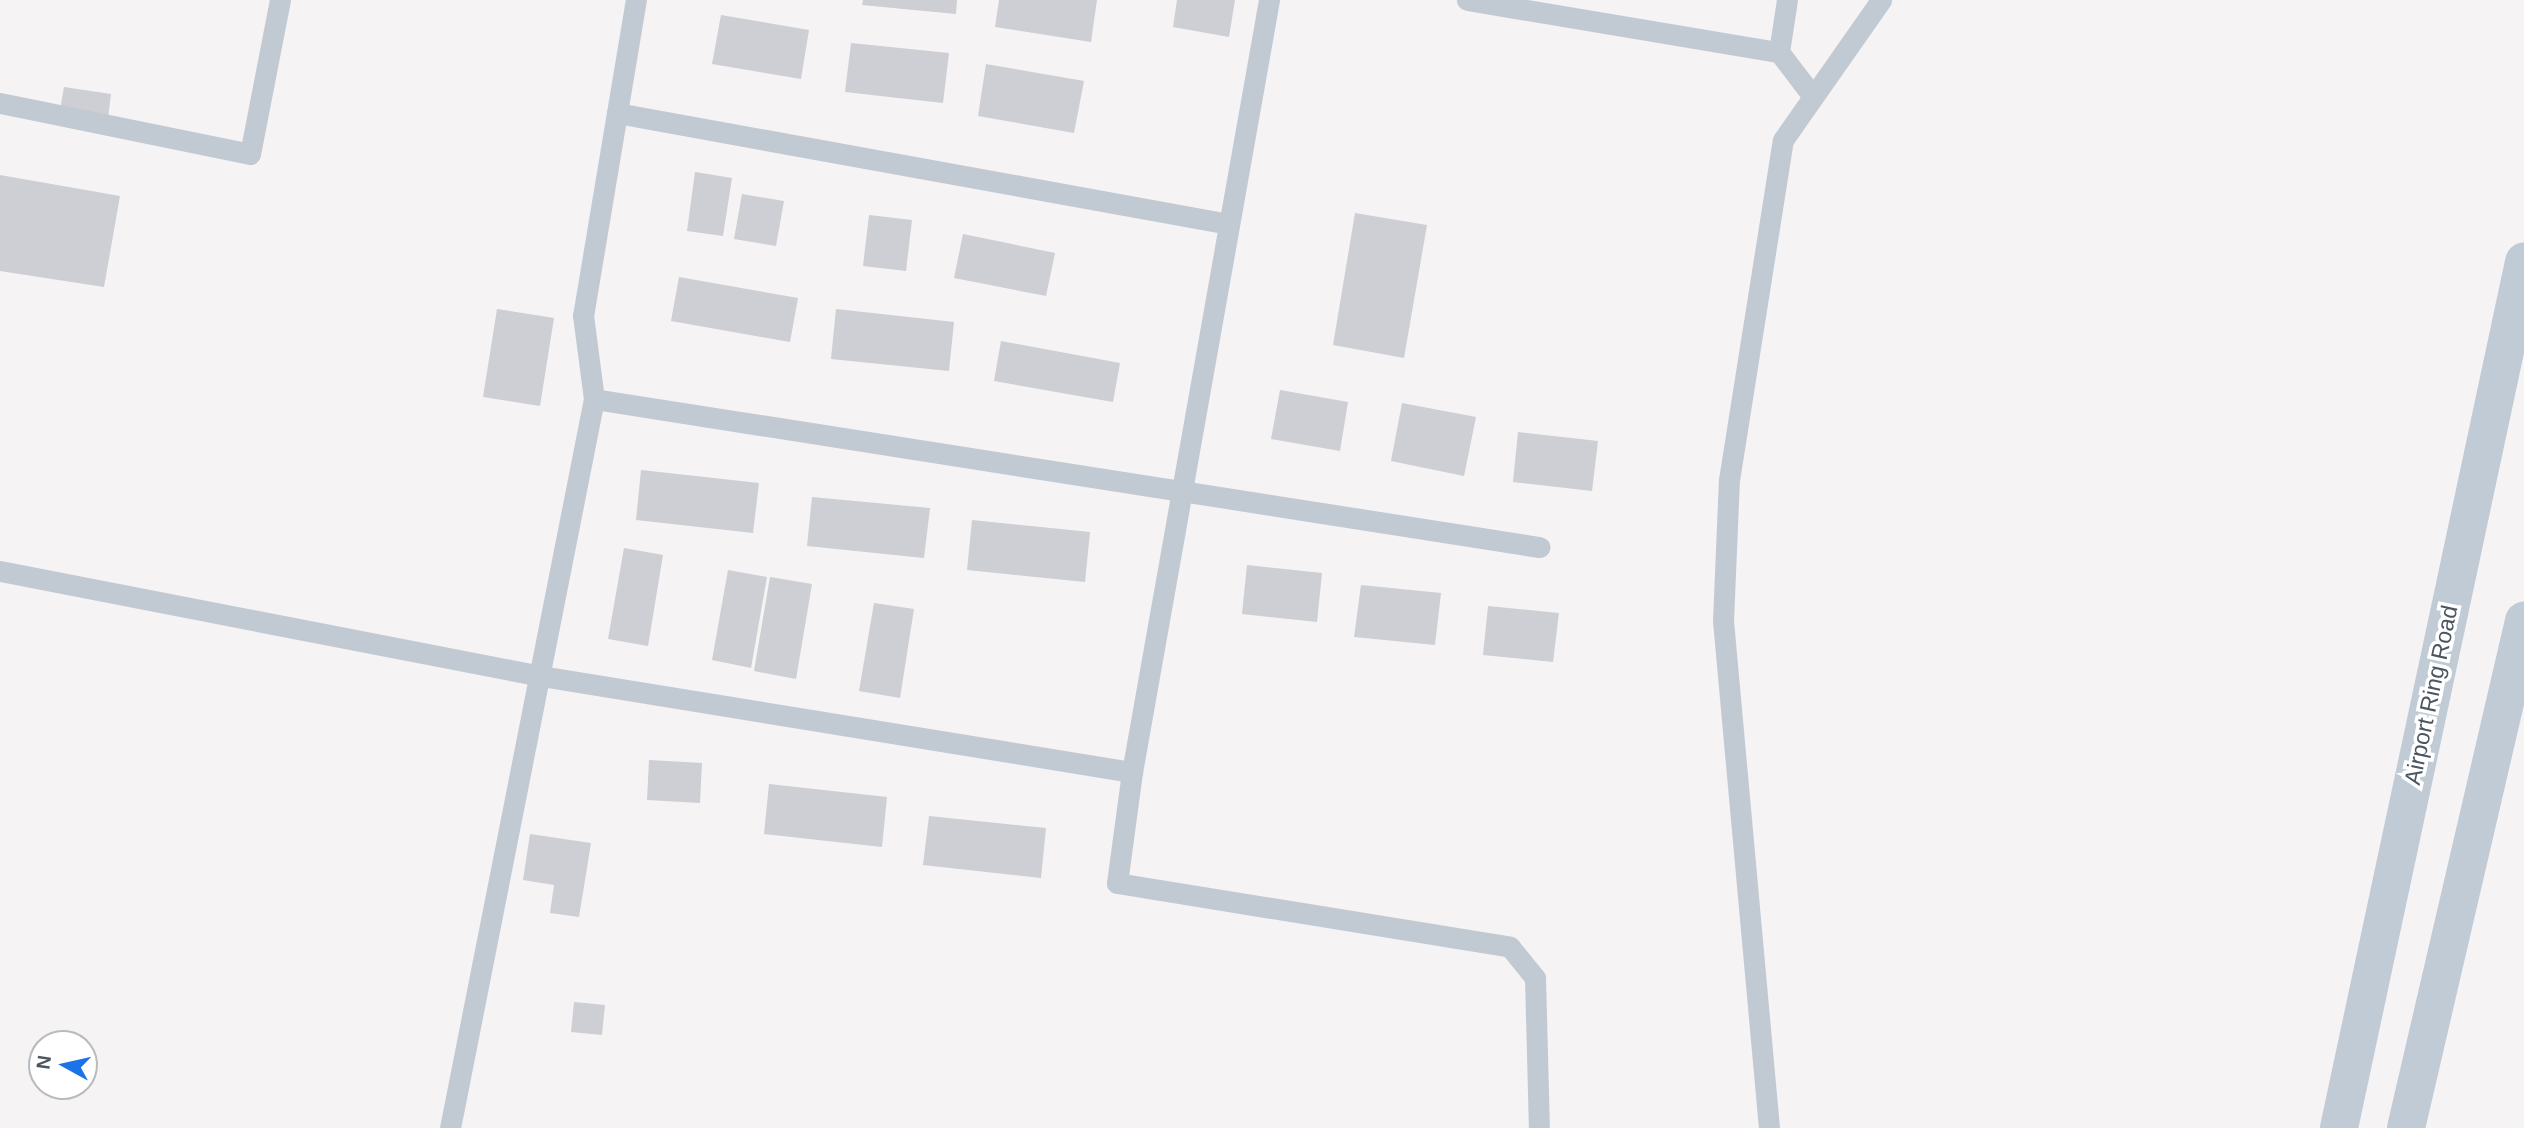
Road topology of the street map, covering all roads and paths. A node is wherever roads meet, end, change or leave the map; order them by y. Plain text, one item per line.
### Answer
1 (280, 0) edge
2 (636, 0) edge
3 (1269, 0) edge
4 (1467, 0) edge
5 (1787, 0) edge
6 (1881, 0) edge
7 (1779, 52) junction
8 (1811, 94) junction
9 (0, 103) edge
10 (617, 113) junction
11 (1230, 224) junction
12 (2524, 262) edge
13 (593, 399) junction
14 (1183, 488) junction
15 (1539, 547) dead end
16 (0, 571) edge
17 (2524, 621) edge
18 (541, 676) junction
19 (1132, 772) junction
20 (450, 1128) edge
21 (1539, 1128) edge
22 (1769, 1128) edge
23 (2339, 1128) edge
24 (2406, 1128) edge

1 - 9 lane
2 - 10 lane
3 - 11 lane
4 - 7 lane
5 - 7 lane
6 - 8 lane
7 - 8 lane
8 - 22 lane
10 - 11 lane
10 - 13 lane
11 - 14 lane
12 - 23 main road, Airport Ring Road
13 - 14 lane
13 - 18 lane
14 - 15 lane
14 - 19 lane
16 - 18 lane
17 - 24 main road
18 - 19 lane
18 - 20 lane
19 - 21 lane

